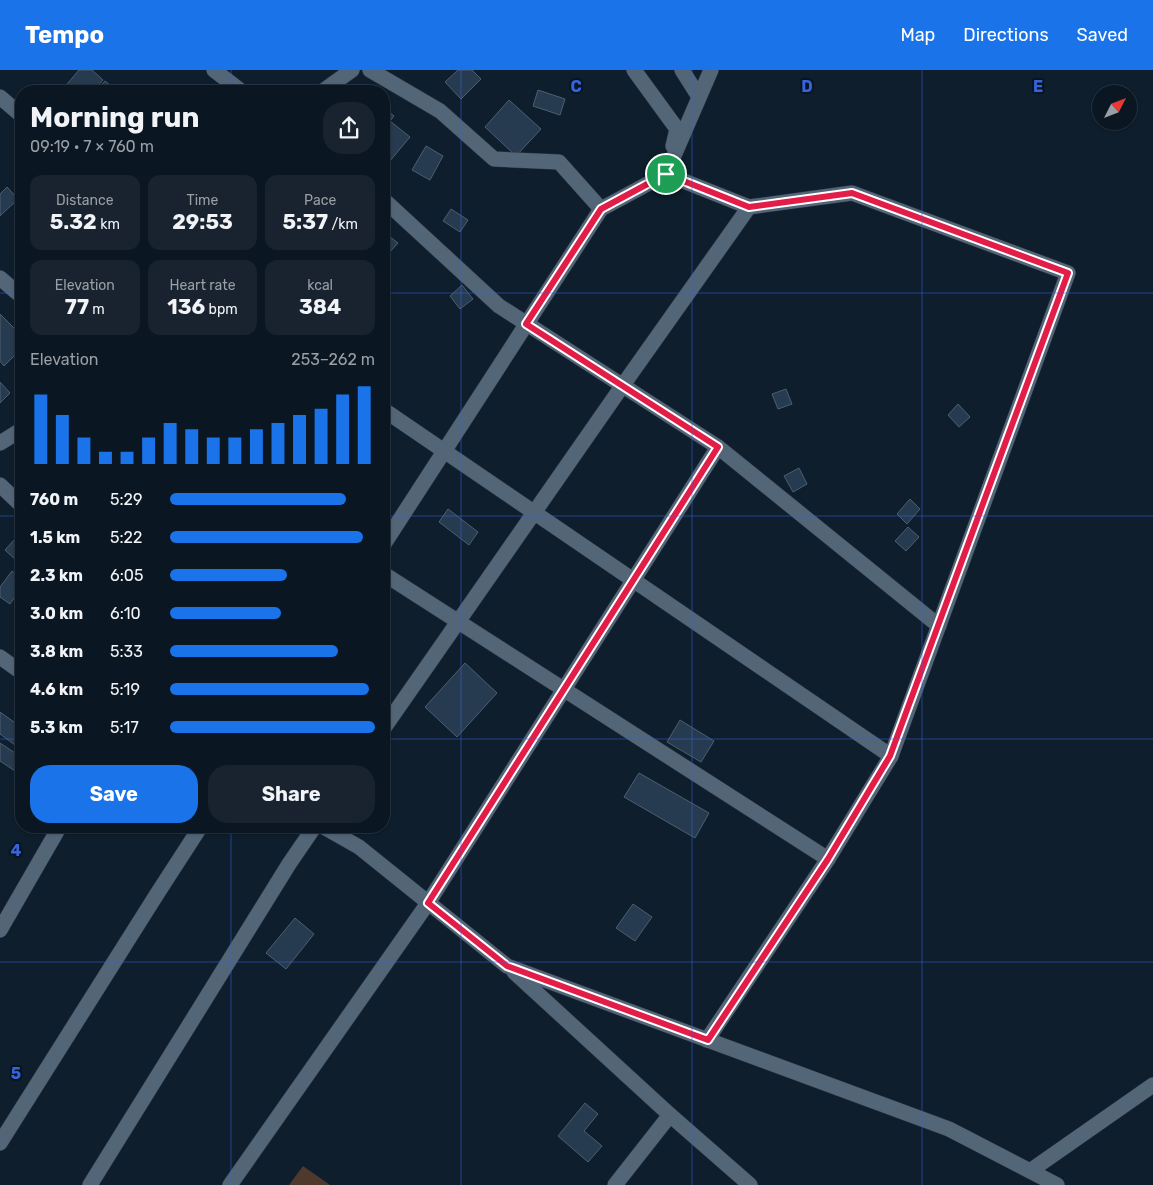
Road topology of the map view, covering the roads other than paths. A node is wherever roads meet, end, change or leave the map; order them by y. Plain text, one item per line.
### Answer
1 (214, 70) edge
2 (352, 70) edge
3 (370, 70) edge
4 (634, 70) edge
5 (682, 70) edge
6 (711, 70) edge
7 (233, 85) edge
8 (331, 85) edge
9 (0, 96) edge
10 (699, 97) junction
11 (15, 110) edge
12 (666, 174) junction
13 (390, 206) edge
14 (749, 207) junction
15 (601, 209) junction
16 (0, 278) edge
17 (15, 291) edge
18 (526, 324) junction
19 (623, 386) junction
20 (390, 414) edge
21 (15, 434) edge
22 (0, 443) edge
23 (718, 447) junction
24 (444, 451) junction
25 (0, 485) edge
26 (15, 499) edge
27 (534, 512) junction
28 (390, 535) edge
29 (390, 578) edge
30 (633, 580) junction
31 (458, 622) junction
32 (939, 626) junction
33 (1, 662) edge
34 (15, 669) edge
35 (564, 690) junction
36 (390, 719) edge
37 (890, 756) junction
38 (56, 833) edge
39 (196, 833) edge
40 (310, 833) edge
41 (334, 833) edge
42 (828, 859) junction
43 (428, 903) junction
44 (0, 930) edge
45 (507, 966) junction
46 (708, 1040) junction
47 (1153, 1085) edge
48 (670, 1115) junction
49 (0, 1143) edge
50 (1030, 1171) junction
51 (90, 1185) edge
52 (230, 1185) edge
53 (615, 1185) edge
54 (750, 1185) edge
55 (1057, 1185) edge

1 - 7 street
2 - 8 street
3 - 15 street
4 - 12 street
5 - 10 street
6 - 10 street
9 - 11 street
10 - 12 street
12 - 14 street
12 - 15 street
13 - 18 street
14 - 19 street
14 - 32 street
15 - 18 street
16 - 17 street
18 - 19 street
18 - 24 street
19 - 23 street
19 - 27 street
20 - 24 street
21 - 22 street
23 - 30 street
23 - 32 street
24 - 27 street
24 - 28 street
25 - 26 street
27 - 30 street
27 - 31 street
29 - 31 street
30 - 35 street
30 - 37 street
31 - 35 street
31 - 36 street
32 - 37 street
33 - 34 street
35 - 42 street
35 - 43 street
37 - 42 street
38 - 44 street
39 - 49 street
40 - 51 street
41 - 43 street
42 - 46 street
43 - 45 street
43 - 52 street
45 - 46 street
45 - 48 street
46 - 50 street
47 - 50 street
48 - 53 street
48 - 54 street
50 - 55 street

